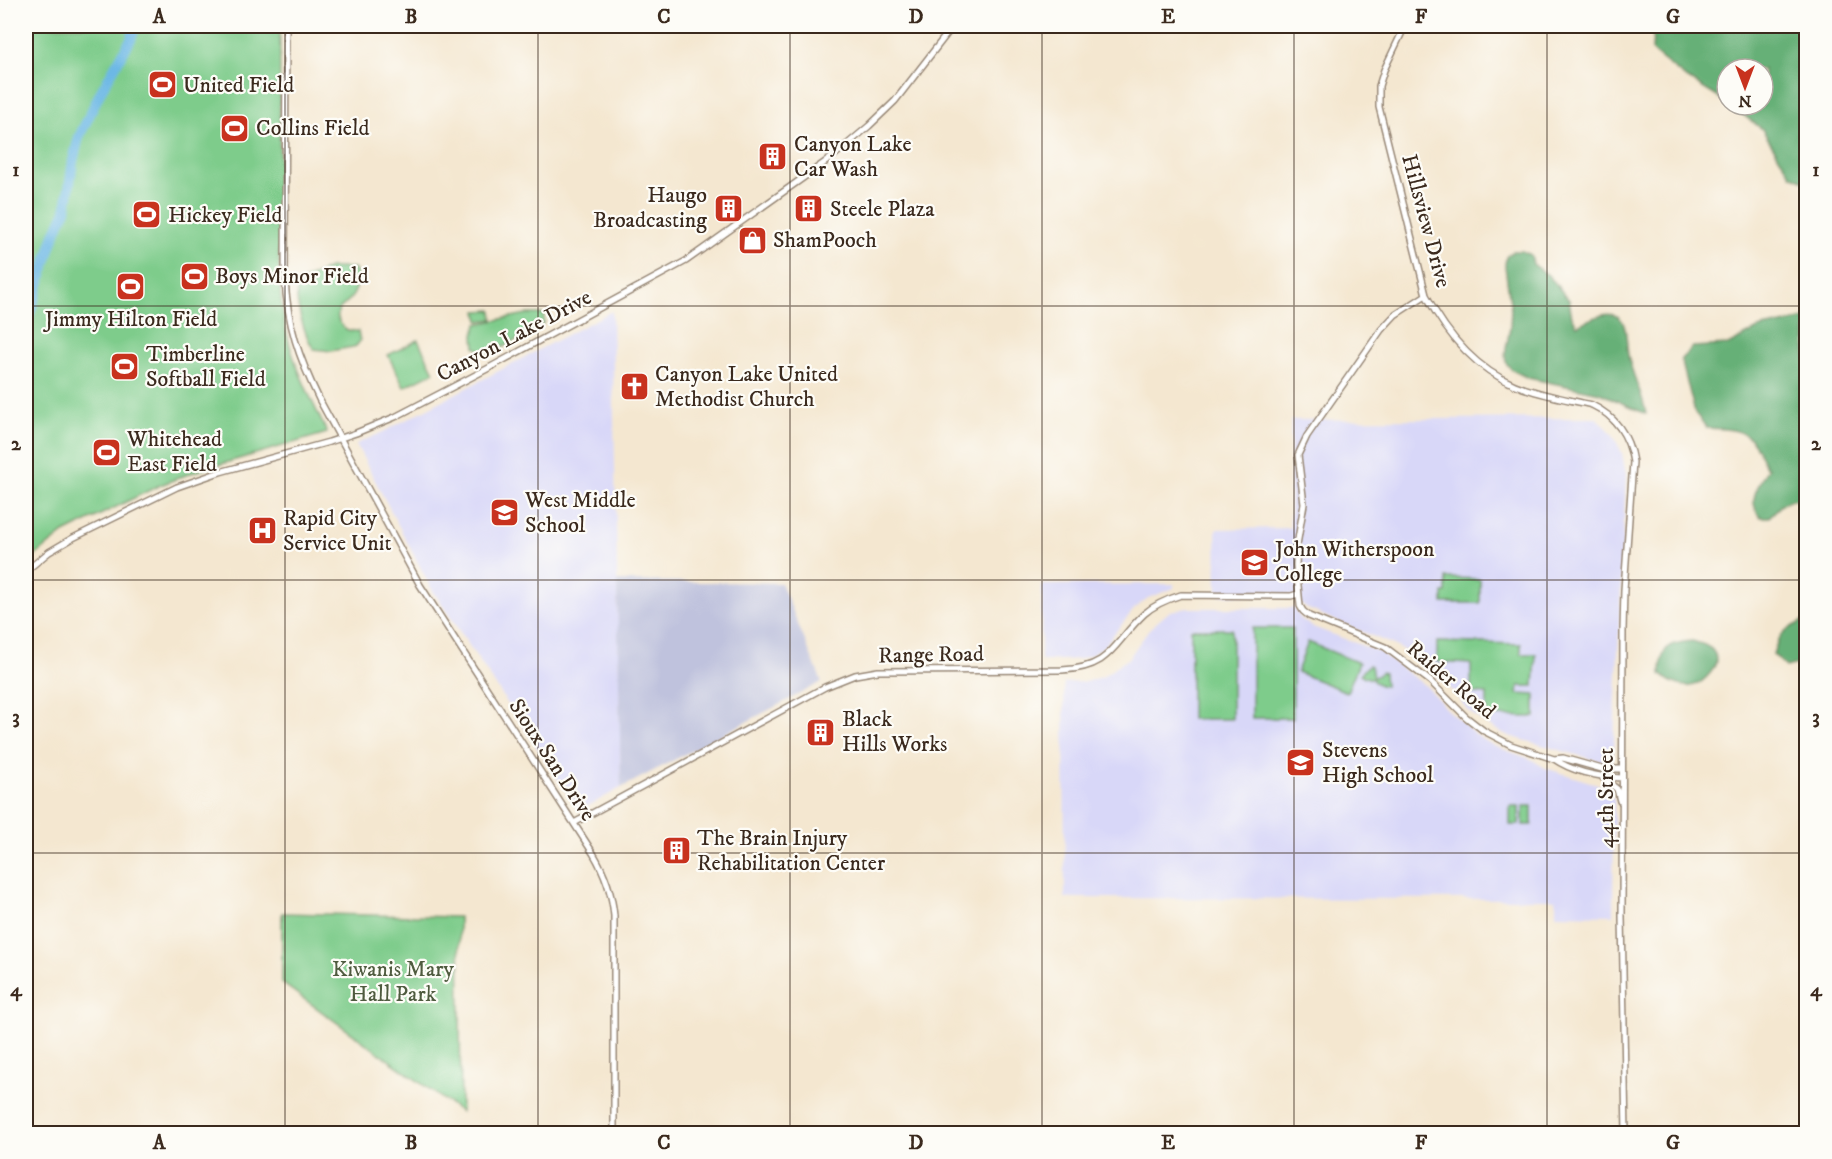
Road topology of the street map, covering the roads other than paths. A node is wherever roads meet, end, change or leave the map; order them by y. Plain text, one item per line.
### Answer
1 (286, 26) edge
2 (953, 26) edge
3 (1405, 26) edge
4 (1426, 295) junction
5 (340, 439) junction
6 (1633, 462) joint
7 (26, 571) edge
8 (1298, 594) junction
9 (1554, 759) junction
10 (1622, 769) junction
11 (1602, 777) junction
12 (1622, 777) junction
13 (1623, 822) junction
14 (574, 823) junction
15 (614, 1134) edge
16 (1626, 1134) edge

1 - 5 street, Sioux San Drive
2 - 5 street, Canyon Lake Drive
3 - 4 street, Hillsview Drive
4 - 6 street, Hillsview Drive
4 - 8 street
5 - 7 street, Canyon Lake Drive
5 - 14 street, Sioux San Drive
6 - 10 street, 44th Street
8 - 9 street, Raider Road
8 - 14 street, Range Road
9 - 10 street
9 - 11 street, Raider Road
10 - 12 street, 44th Street
11 - 12 street, Raider Road
11 - 13 street
12 - 13 street, 44th Street
13 - 16 street, 44th Street
14 - 15 street, Sioux San Drive

